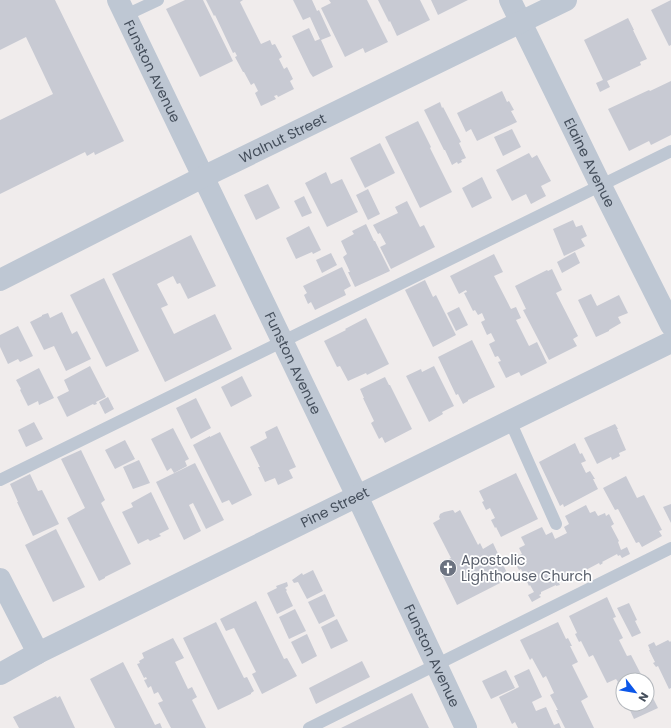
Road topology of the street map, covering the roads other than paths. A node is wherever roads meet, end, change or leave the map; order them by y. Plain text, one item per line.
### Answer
1 (158, 0) edge
2 (510, 0) edge
3 (566, 0) edge
4 (122, 8) edge
5 (521, 22) junction
6 (671, 151) edge
7 (203, 177) junction
8 (600, 186) junction
9 (0, 280) edge
10 (671, 325) edge
11 (282, 342) junction
12 (671, 342) edge
13 (510, 421) junction
14 (0, 480) edge
15 (357, 496) junction
16 (556, 524) dead end
17 (671, 548) edge
18 (0, 579) edge
19 (38, 653) junction
20 (436, 665) junction
21 (0, 674) edge
22 (309, 728) edge
23 (466, 728) edge

1 - 4 lane
2 - 5 street, Elaine Avenue
3 - 5 street, Walnut Street
4 - 7 street, Funston Avenue
5 - 7 street, Walnut Street
5 - 8 street, Elaine Avenue
6 - 8 lane
7 - 9 street, Walnut Street
7 - 11 street, Funston Avenue
8 - 10 street, Elaine Avenue
8 - 11 lane
11 - 14 lane
11 - 15 street, Funston Avenue
12 - 13 street, Pine Street
13 - 15 street, Pine Street
13 - 16 lane
15 - 19 street, Pine Street
15 - 20 street, Funston Avenue
17 - 20 lane
18 - 19 street
19 - 21 street, Pine Street
20 - 22 lane
20 - 23 street, Funston Avenue

